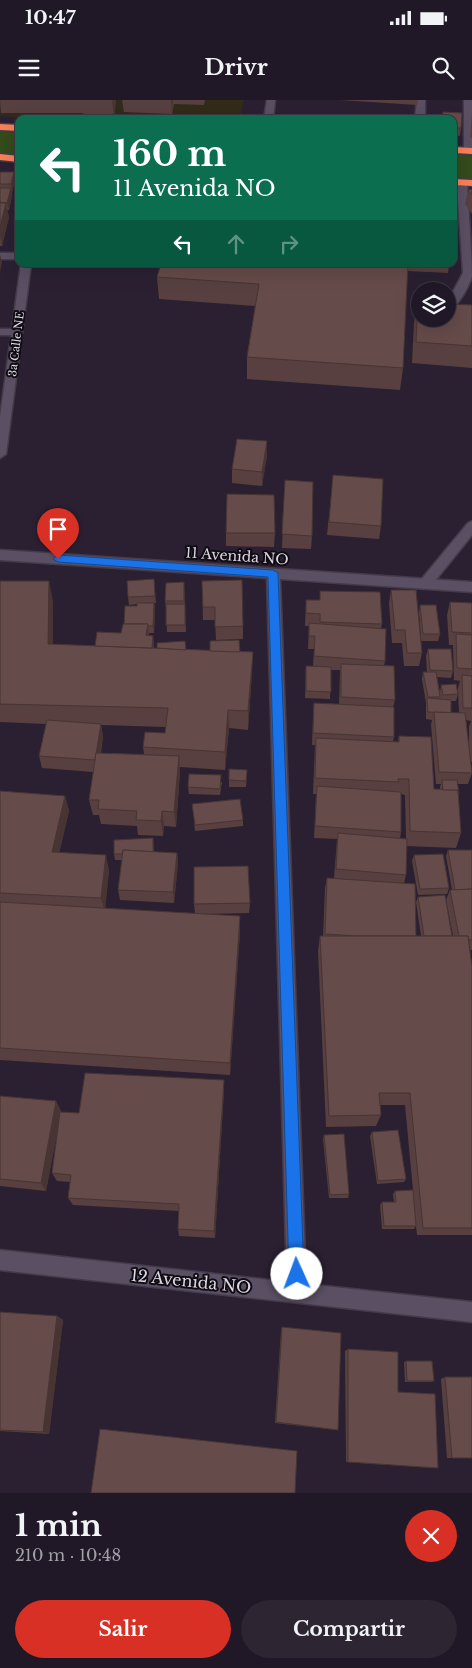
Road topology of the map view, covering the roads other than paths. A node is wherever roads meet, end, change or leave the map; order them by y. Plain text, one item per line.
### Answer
1 (271, 100) edge
2 (421, 100) edge
3 (468, 100) edge
4 (269, 115) edge
5 (420, 115) edge
6 (0, 127) edge
7 (15, 128) edge
8 (457, 150) edge
9 (471, 151) edge
10 (0, 157) edge
11 (15, 158) edge
12 (463, 183) edge
13 (469, 239) edge
14 (0, 256) edge
15 (15, 256) edge
16 (26, 267) edge
17 (456, 296) edge
18 (0, 332) edge
19 (17, 332) junction
20 (5, 389) edge
21 (0, 454) edge
22 (472, 526) edge
23 (0, 555) edge
24 (273, 573) junction
25 (425, 584) junction
26 (472, 587) edge
27 (0, 1260) edge
28 (298, 1293) junction
29 (472, 1312) edge

1 - 4 street
2 - 5 street
3 - 9 street
6 - 7 highway
8 - 9 highway
10 - 11 highway
12 - 13 street
13 - 17 street
14 - 15 street
16 - 19 street, 3a Calle NE
18 - 19 street
19 - 20 street, 3a Calle NE
20 - 21 street, 3a Calle NE
22 - 25 street
23 - 24 street, 11 Avenida NO
24 - 25 street, 11 Avenida NO
24 - 28 street
25 - 26 street, 11 Avenida NO
27 - 28 street, 12 Avenida NO
28 - 29 street, 12 Avenida NO

